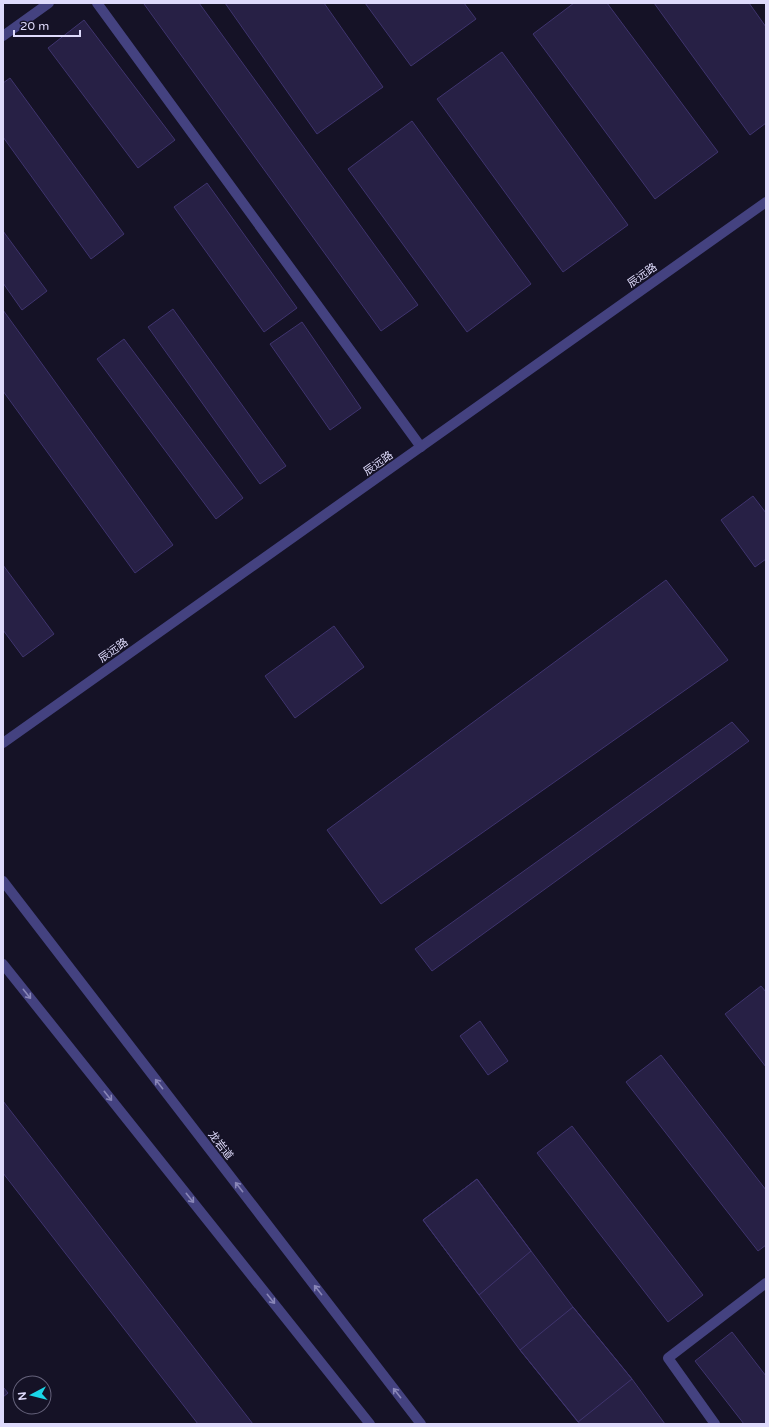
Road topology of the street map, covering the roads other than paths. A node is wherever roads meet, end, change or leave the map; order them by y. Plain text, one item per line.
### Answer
1 (49, 3) edge
2 (97, 3) edge
3 (3, 36) edge
4 (766, 202) edge
5 (421, 447) junction
6 (3, 743) edge
7 (3, 881) edge
8 (3, 964) edge
9 (766, 1283) edge
10 (370, 1424) edge
11 (421, 1424) edge
12 (715, 1424) edge

1 - 3 street
2 - 5 street
4 - 5 street, 辰远路
5 - 6 street, 辰远路
11 -> 7 street, 龙岩道
8 -> 10 street
9 - 12 street

